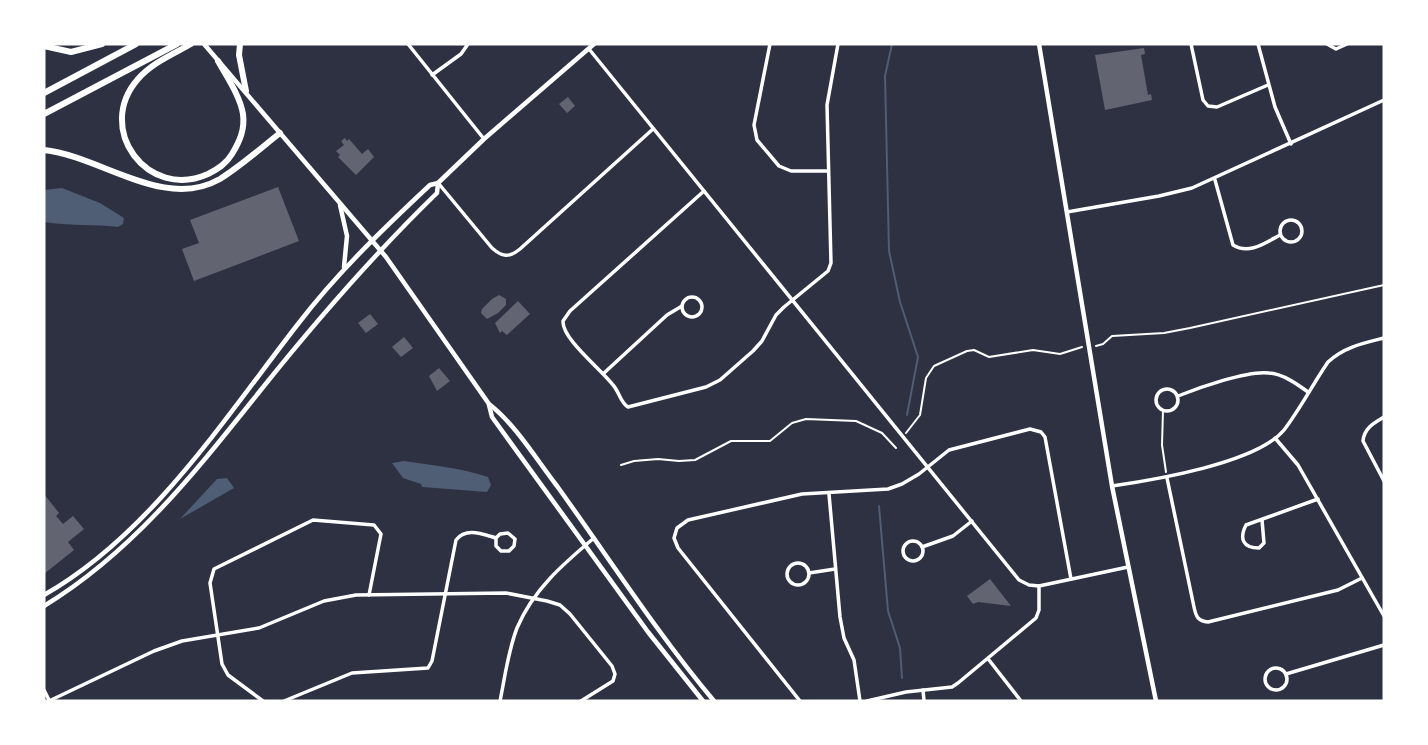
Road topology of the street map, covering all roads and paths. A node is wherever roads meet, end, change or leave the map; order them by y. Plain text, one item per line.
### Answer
1 (102, 44) edge
2 (136, 44) edge
3 (177, 44) edge
4 (191, 44) edge
5 (204, 44) edge
6 (240, 44) edge
7 (408, 44) edge
8 (468, 44) edge
9 (594, 44) edge
10 (770, 44) edge
11 (838, 44) edge
12 (1039, 44) edge
13 (1191, 44) edge
14 (1258, 44) edge
15 (1327, 44) edge
16 (1347, 44) edge
17 (44, 46) edge
18 (589, 48) junction
19 (218, 61) junction
20 (432, 75) junction
21 (1268, 85) junction
22 (246, 91) junction
23 (44, 93) edge
24 (1384, 100) edge
25 (44, 114) edge
26 (653, 129) junction
27 (283, 136) junction
28 (484, 139) junction
29 (1291, 144) junction
30 (44, 150) edge
31 (828, 171) junction
32 (1215, 180) junction
33 (438, 183) junction
34 (704, 191) junction
35 (340, 204) junction
36 (1067, 212) junction
37 (1280, 236) junction
38 (372, 240) junction
39 (380, 250) junction
40 (344, 267) junction
41 (1384, 285) edge
42 (793, 300) junction
43 (682, 306) junction
44 (1384, 338) edge
45 (1096, 346) dead end
46 (1082, 347) dead end
47 (604, 373) junction
48 (1308, 392) junction
49 (1178, 396) junction
50 (489, 404) junction
51 (1163, 410) junction
52 (1384, 417) edge
53 (905, 434) dead end
54 (1275, 438) junction
55 (896, 448) dead end
56 (621, 465) dead end
57 (927, 467) junction
58 (1167, 478) junction
59 (1384, 481) edge
60 (1112, 486) junction
61 (829, 493) junction
62 (1318, 499) junction
63 (1262, 520) junction
64 (972, 521) junction
65 (496, 538) junction
66 (594, 538) junction
67 (586, 544) junction
68 (922, 547) junction
69 (1128, 567) junction
70 (835, 569) junction
71 (809, 573) junction
72 (1362, 578) junction
73 (1071, 579) junction
74 (1039, 586) junction
75 (445, 594) junction
76 (44, 595) edge
77 (369, 595) junction
78 (533, 599) junction
79 (44, 606) edge
80 (1384, 616) edge
81 (217, 634) junction
82 (1384, 645) edge
83 (989, 660) junction
84 (1286, 674) junction
85 (44, 690) edge
86 (923, 690) junction
87 (50, 701) edge
88 (263, 701) edge
89 (284, 701) edge
90 (500, 701) edge
91 (581, 701) edge
92 (703, 701) edge
93 (714, 701) edge
94 (800, 701) edge
95 (860, 701) edge
96 (867, 701) edge
97 (924, 701) edge
98 (1021, 701) edge
99 (1156, 701) edge

1 - 17 highway
2 - 23 highway
3 - 25 highway
4 - 19 highway
5 - 19 main road
6 - 22 highway
7 - 20 street
8 - 20 street
9 - 18 main road
10 - 31 street
11 - 31 street
12 - 36 main road
13 - 21 street
14 - 21 street
15 - 16 street
18 - 26 street
18 - 28 main road
19 - 22 main road
20 - 28 street
21 - 29 street
22 - 27 main road
24 - 29 street
26 - 33 street
26 - 34 street
27 - 30 highway
27 - 35 main road
28 - 33 main road
29 - 32 street
31 - 42 street
32 - 36 street
32 - 37 street
33 - 38 main road
33 - 39 main road
34 - 42 street
34 - 47 street
35 - 38 main road
35 - 40 main road
36 - 60 main road
37 - 37 street
38 - 39 main road
38 - 40 main road
39 - 50 main road
39 - 79 main road
40 - 76 main road
41 - 45 path
42 - 47 street
42 - 57 street
43 - 43 street
43 - 47 street
44 - 48 street
46 - 53 path
48 - 49 street
48 - 54 street
49 - 51 street
49 - 51 street
50 - 66 main road
50 - 67 main road
51 - 58 path
52 - 59 street
54 - 58 street
54 - 62 street
55 - 56 path
57 - 61 street
57 - 64 street
57 - 73 street
58 - 60 street
58 - 72 street
60 - 69 main road
61 - 70 street
61 - 94 street
62 - 63 street
62 - 72 street
63 - 63 street
64 - 68 street
64 - 74 street
65 - 65 street
65 - 75 street
66 - 67 street
66 - 93 main road
67 - 78 street
67 - 92 main road
68 - 68 street
69 - 73 street
69 - 99 main road
70 - 71 street
70 - 95 street
71 - 71 street
72 - 80 street
73 - 74 street
74 - 83 street
75 - 77 street
75 - 78 street
75 - 89 street
77 - 81 street
77 - 81 street
78 - 90 street
78 - 91 street
81 - 87 street
81 - 88 street
82 - 84 street
83 - 86 street
83 - 98 street
84 - 84 street
85 - 87 street
86 - 96 street
86 - 97 street

